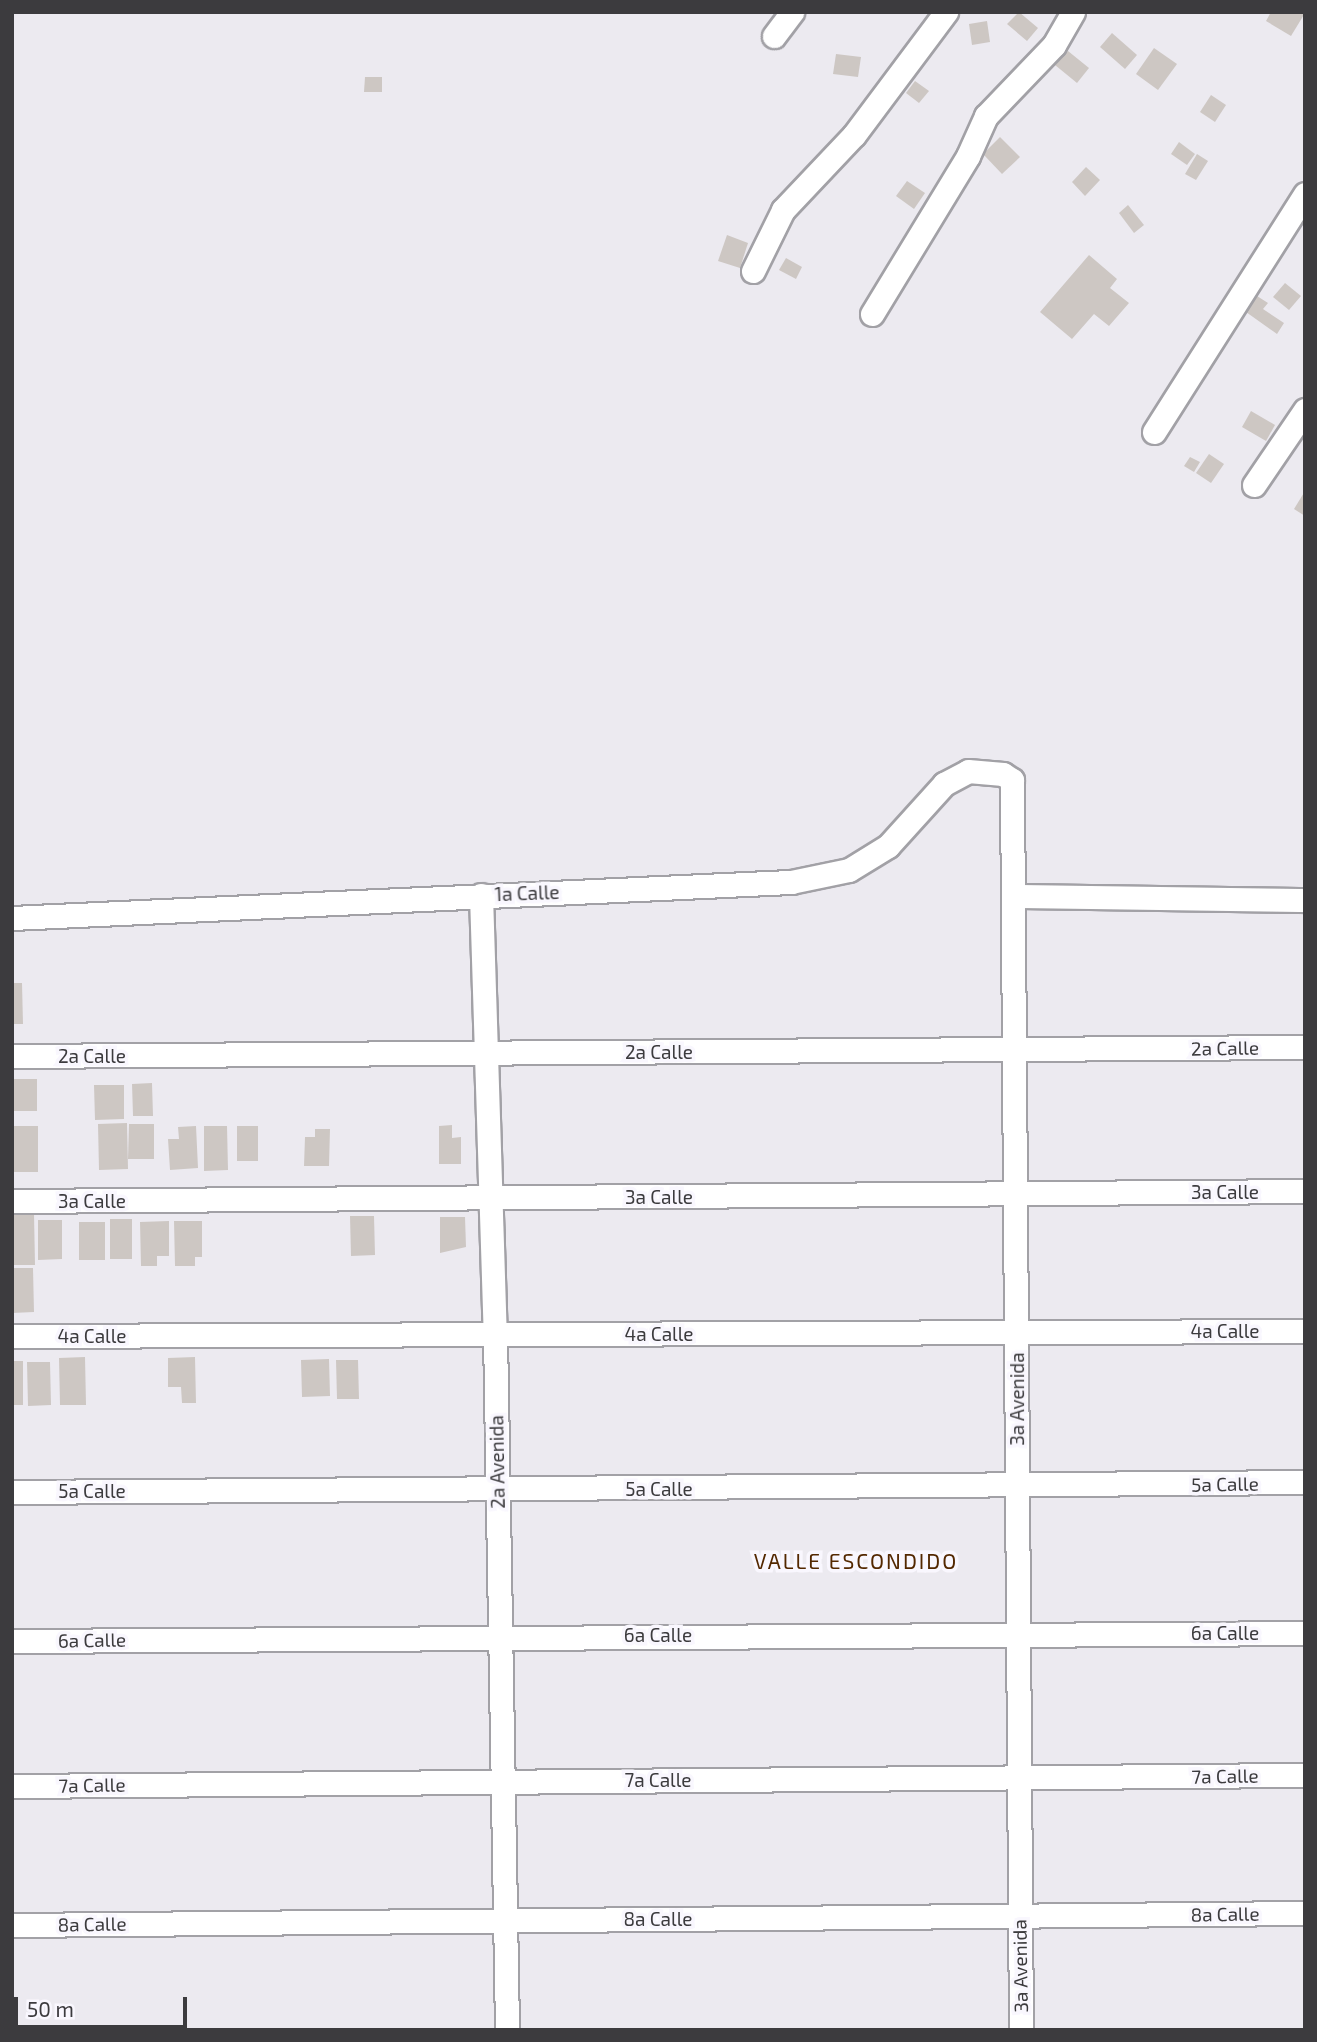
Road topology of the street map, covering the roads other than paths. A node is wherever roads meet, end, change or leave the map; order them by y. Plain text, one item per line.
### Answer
1 (792, 12) edge
2 (946, 12) edge
3 (1073, 12) edge
4 (774, 36) dead end
5 (1305, 194) edge
6 (753, 271) dead end
7 (872, 314) dead end
8 (1305, 410) edge
9 (1154, 432) dead end
10 (1254, 485) dead end
11 (1003, 774) joint
12 (481, 895) junction
13 (1014, 896) junction
14 (1305, 900) edge
15 (12, 918) edge
16 (1305, 1047) edge
17 (1014, 1050) junction
18 (489, 1054) junction
19 (12, 1056) edge
20 (1305, 1191) edge
21 (1015, 1194) junction
22 (492, 1198) junction
23 (12, 1201) edge
24 (1305, 1331) edge
25 (1017, 1332) junction
26 (495, 1334) junction
27 (12, 1336) edge
28 (1305, 1482) edge
29 (1017, 1488) junction
30 (498, 1490) junction
31 (12, 1492) edge
32 (1305, 1633) edge
33 (1018, 1634) junction
34 (501, 1636) junction
35 (12, 1641) edge
36 (1305, 1775) edge
37 (1018, 1778) junction
38 (503, 1781) junction
39 (12, 1786) edge
40 (1305, 1913) edge
41 (1019, 1916) junction
42 (505, 1920) junction
43 (12, 1925) edge
44 (507, 2030) edge
45 (1021, 2030) edge

1 - 4 street
2 - 6 street
3 - 7 street
5 - 9 street
8 - 10 street
11 - 12 street, 1a Calle
11 - 13 street, 3a Avenida
12 - 15 street, 1a Calle
12 - 18 street, 2a Avenida
13 - 14 street
13 - 17 street, 3a Avenida
16 - 17 street, 2a Calle
17 - 18 street, 2a Calle
17 - 21 street, 3a Avenida
18 - 19 street, 2a Calle
18 - 22 street, 2a Avenida
20 - 21 street, 3a Calle
21 - 22 street, 3a Calle
21 - 25 street, 3a Avenida
22 - 23 street, 3a Calle
22 - 26 street, 2a Avenida
24 - 25 street, 4a Calle
25 - 26 street, 4a Calle
25 - 29 street, 3a Avenida
26 - 27 street, 4a Calle
26 - 30 street, 2a Avenida
28 - 29 street, 5a Calle
29 - 30 street, 5a Calle
29 - 33 street, 3a Avenida
30 - 31 street, 5a Calle
30 - 34 street, 2a Avenida
32 - 33 street, 6a Calle
33 - 34 street, 6a Calle
33 - 37 street, 3a Avenida
34 - 35 street, 6a Calle
34 - 38 street, 2a Avenida
36 - 37 street, 7a Calle
37 - 38 street, 7a Calle
37 - 41 street, 3a Avenida
38 - 39 street, 7a Calle
38 - 42 street, 2a Avenida
40 - 41 street, 8a Calle
41 - 42 street, 8a Calle
41 - 45 street, 3a Avenida
42 - 43 street, 8a Calle
42 - 44 street, 2a Avenida

